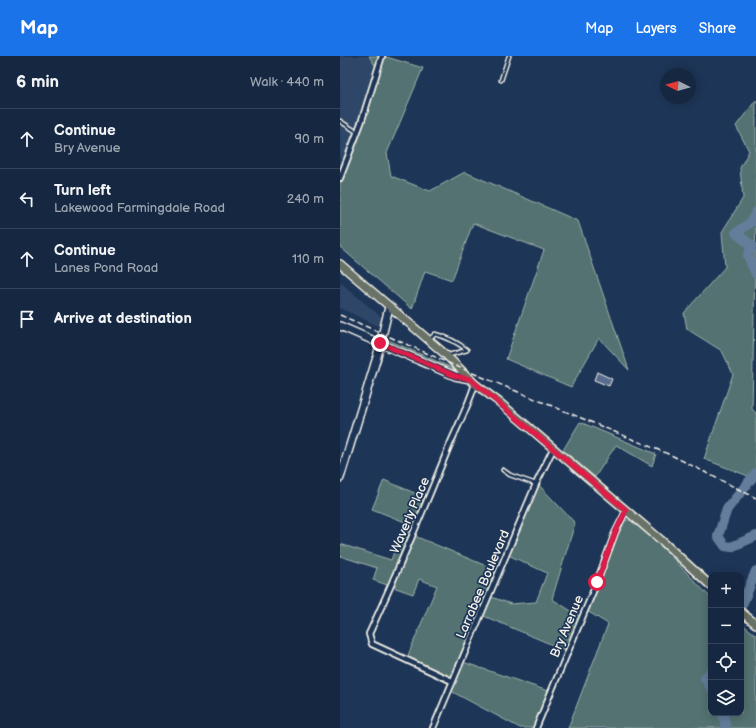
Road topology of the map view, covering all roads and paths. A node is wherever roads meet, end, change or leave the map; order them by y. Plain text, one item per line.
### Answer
1 (382, 56) edge
2 (509, 56) edge
3 (501, 80) dead end
4 (340, 121) edge
5 (358, 132) junction
6 (340, 178) edge
7 (340, 264) edge
8 (389, 307) junction
9 (340, 326) edge
10 (428, 340) junction
11 (380, 343) junction
12 (446, 356) junction
13 (472, 382) junction
14 (554, 449) junction
15 (503, 470) dead end
16 (340, 478) edge
17 (536, 484) junction
18 (626, 510) junction
19 (708, 583) edge
20 (744, 614) edge
21 (756, 624) edge
22 (452, 681) junction
23 (433, 728) edge
24 (536, 728) edge

1 - 5 street
2 - 3 lane
4 - 5 lane
5 - 6 street
7 - 8 main road
8 - 10 main road
8 - 11 street
9 - 11 street
10 - 12 main road
10 - 12 lane
11 - 13 street
11 - 16 street
12 - 13 main road
13 - 14 main road
13 - 22 street, Waverly Place
14 - 17 street, Larrabee Boulevard
14 - 18 main road
15 - 17 lane
17 - 22 street, Larrabee Boulevard
18 - 19 main road
18 - 24 street, Bry Avenue
20 - 21 main road
22 - 23 street, Larrabee Boulevard

